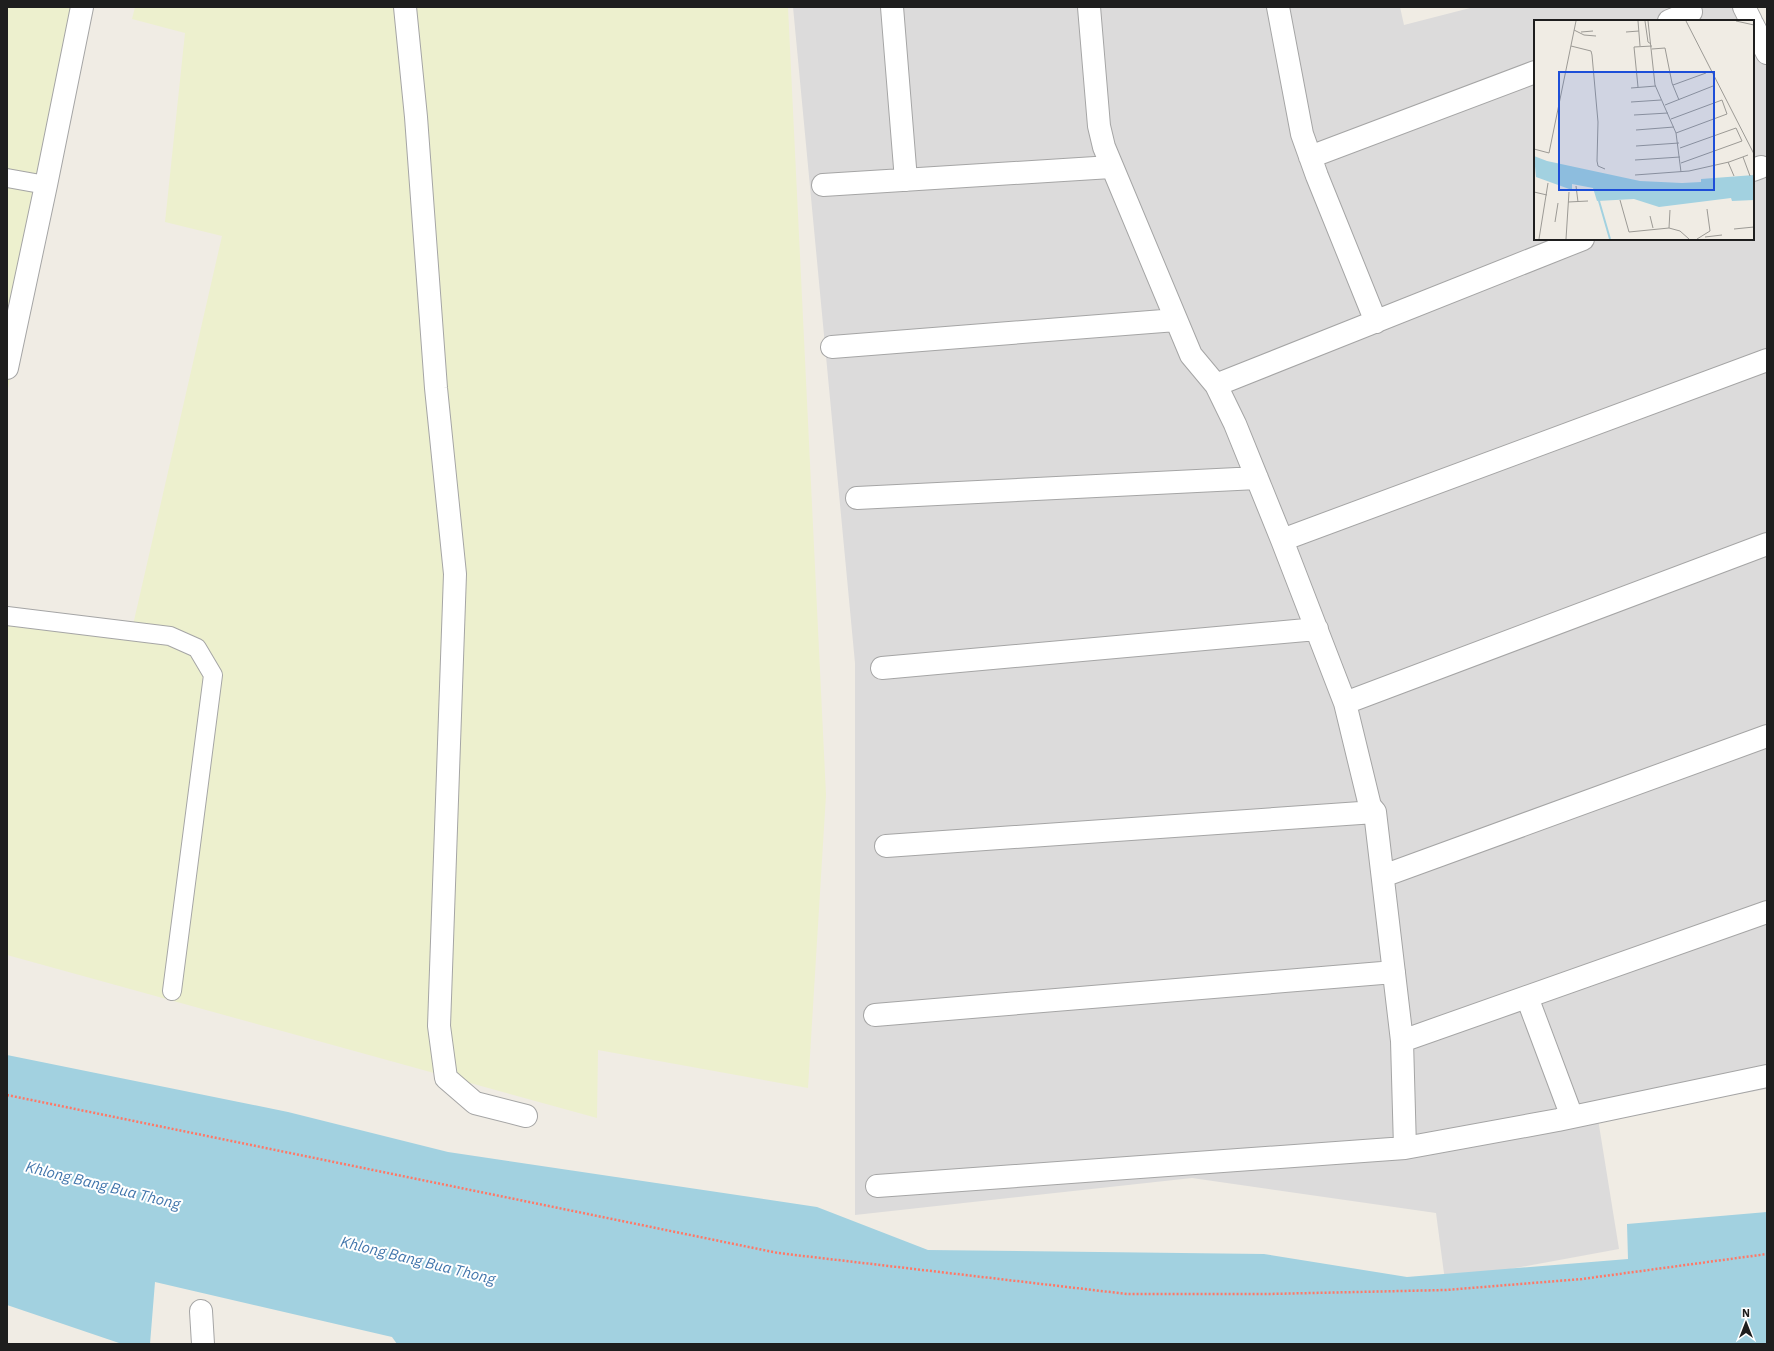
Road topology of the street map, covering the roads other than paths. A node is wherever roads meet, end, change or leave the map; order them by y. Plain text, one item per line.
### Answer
1 (82, 7) edge
2 (405, 7) edge
3 (892, 7) edge
4 (1089, 7) edge
5 (1278, 7) edge
6 (1744, 7) edge
7 (1691, 12) dead end
8 (1671, 20) edge
9 (1750, 20) edge
10 (1754, 26) edge
11 (1767, 53) edge
12 (1534, 72) edge
13 (1310, 157) junction
14 (1111, 167) junction
15 (7, 178) edge
16 (906, 180) junction
17 (46, 185) junction
18 (823, 185) dead end
19 (1580, 240) edge
20 (1176, 320) junction
21 (1376, 322) junction
22 (832, 347) dead end
23 (1767, 360) edge
24 (7, 368) edge
25 (1216, 385) junction
26 (1257, 478) junction
27 (857, 498) dead end
28 (1282, 540) junction
29 (1767, 544) edge
30 (7, 616) edge
31 (1317, 629) junction
32 (882, 668) dead end
33 (1345, 703) junction
34 (1767, 736) edge
35 (1375, 812) junction
36 (886, 846) dead end
37 (1383, 876) junction
38 (1767, 912) edge
39 (1394, 972) junction
40 (172, 991) dead end
41 (1527, 997) junction
42 (874, 1014) dead end
43 (1402, 1041) junction
44 (1767, 1076) edge
45 (526, 1116) dead end
46 (1572, 1117) junction
47 (1405, 1148) junction
48 (877, 1186) dead end
49 (201, 1311) dead end
50 (204, 1344) edge

1 - 17 street
2 - 45 street
3 - 16 street
4 - 14 street
5 - 13 street
6 - 9 street
7 - 8 street
10 - 11 street
12 - 13 street
13 - 21 street
14 - 16 street
14 - 20 street
15 - 17 lane
16 - 18 street
17 - 24 street
19 - 21 street
20 - 22 street
20 - 25 street
21 - 25 street
23 - 28 street
25 - 26 street
26 - 27 street
26 - 28 street
28 - 31 street
29 - 33 street
30 - 40 lane
31 - 32 street
31 - 33 street
33 - 35 street
34 - 37 street
35 - 36 street
35 - 37 street
37 - 39 street
38 - 41 street
39 - 42 street
39 - 43 street
41 - 43 street
41 - 46 street
43 - 47 street
44 - 46 street
46 - 47 street
47 - 48 street
49 - 50 street

